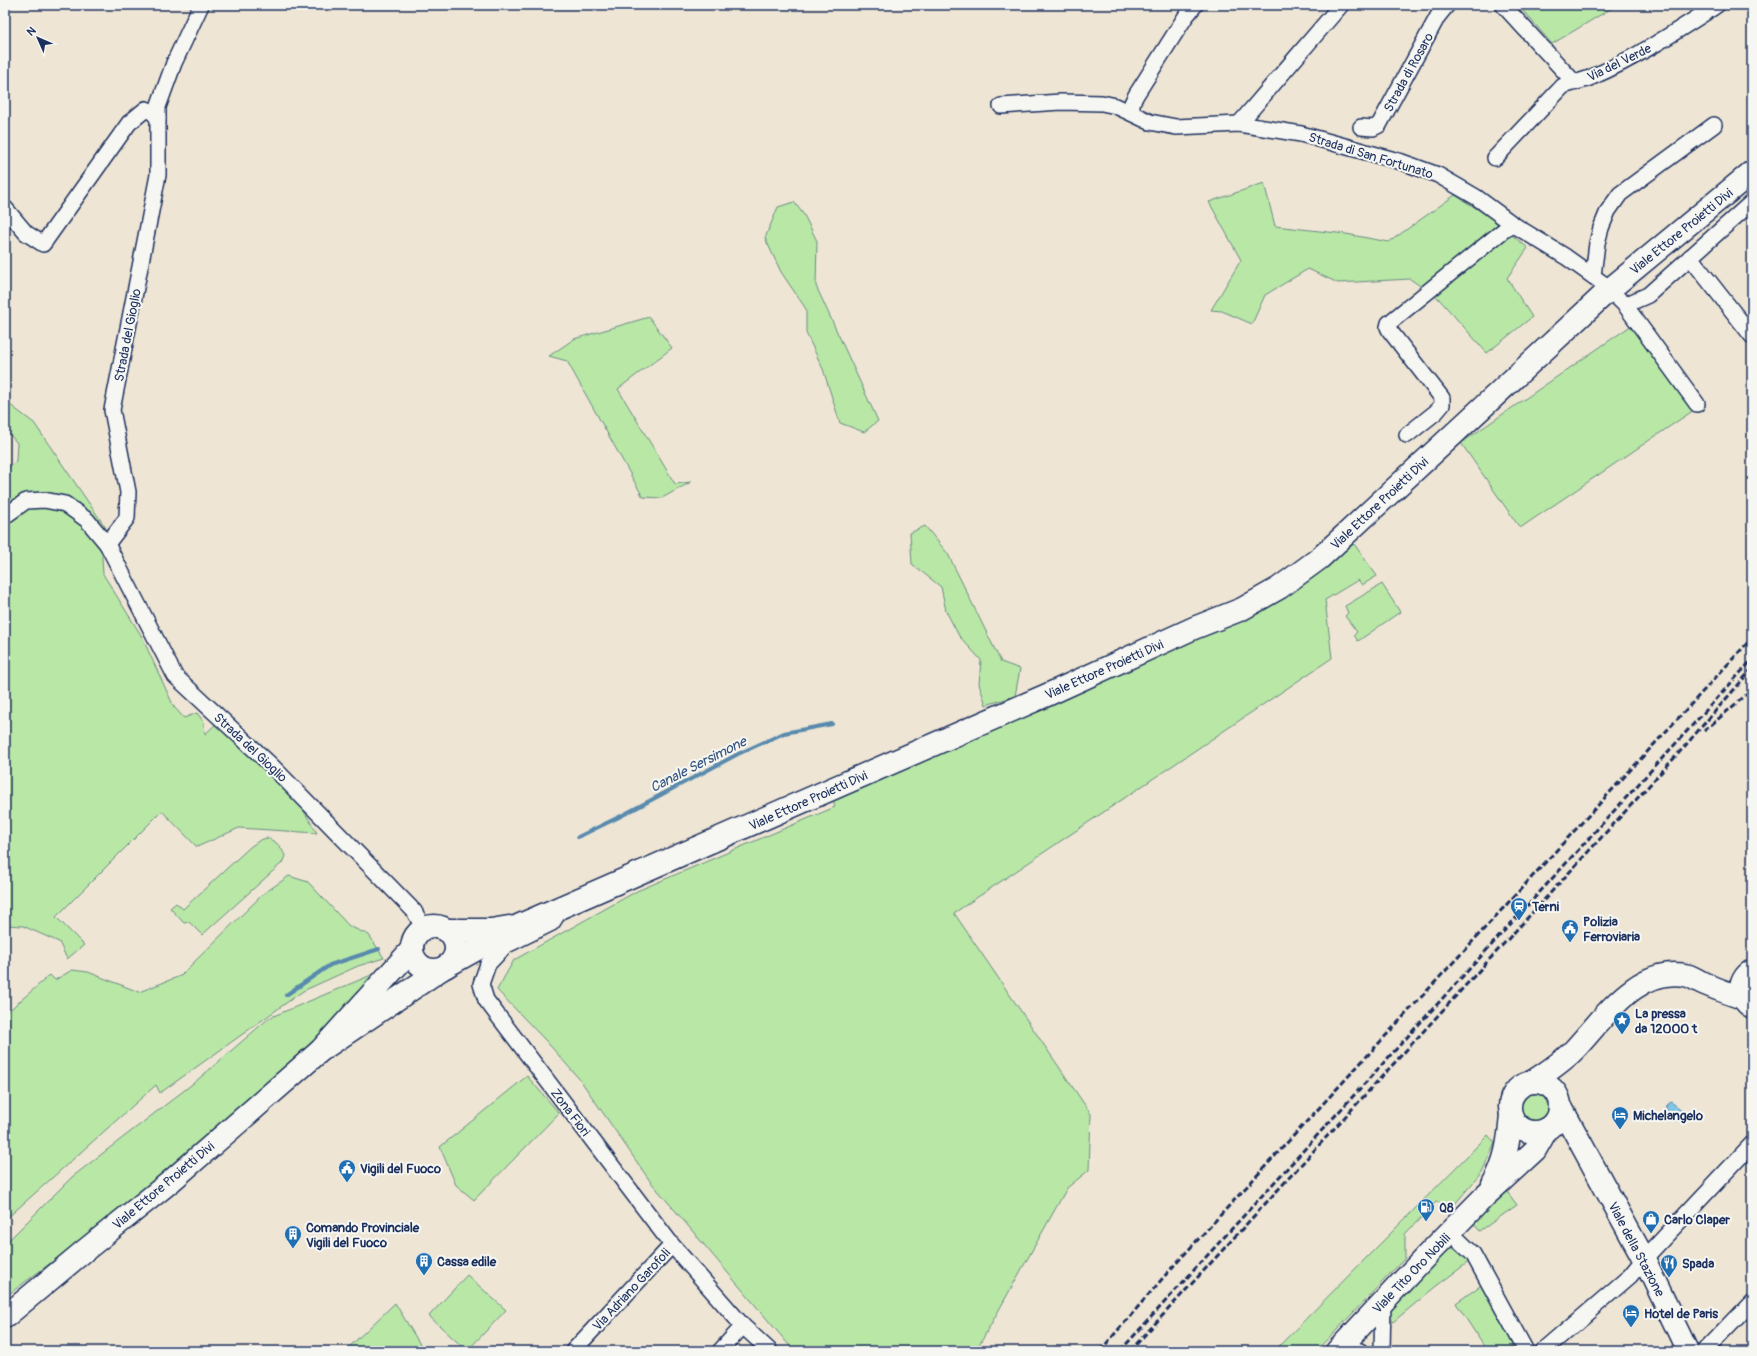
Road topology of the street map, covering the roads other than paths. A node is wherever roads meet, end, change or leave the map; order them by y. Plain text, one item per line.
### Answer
1 (201, 5) edge
2 (1195, 5) edge
3 (1341, 5) edge
4 (1447, 5) edge
5 (1503, 5) edge
6 (1717, 5) edge
7 (1574, 82) junction
8 (1001, 106) dead end
9 (1132, 112) junction
10 (158, 118) junction
11 (1240, 124) junction
12 (1714, 125) dead end
13 (1361, 127) dead end
14 (1494, 158) dead end
15 (1752, 172) edge
16 (1752, 202) edge
17 (5, 208) edge
18 (1514, 225) junction
19 (1690, 257) junction
20 (1593, 276) junction
21 (1609, 290) junction
22 (1625, 305) junction
23 (1752, 336) edge
24 (1697, 404) dead end
25 (1407, 435) dead end
26 (5, 516) edge
27 (107, 544) junction
28 (563, 906) junction
29 (520, 925) junction
30 (424, 929) junction
31 (446, 930) junction
32 (412, 949) junction
33 (443, 968) junction
34 (1749, 974) edge
35 (1697, 980) junction
36 (1747, 1003) edge
37 (1574, 1050) junction
38 (320, 1051) junction
39 (1532, 1082) junction
40 (1560, 1102) junction
41 (1511, 1115) junction
42 (1547, 1130) junction
43 (1752, 1144) edge
44 (1582, 1148) junction
45 (1535, 1150) junction
46 (1485, 1196) junction
47 (1450, 1232) junction
48 (672, 1245) junction
49 (1644, 1259) junction
50 (1383, 1302) junction
51 (1752, 1302) edge
52 (5, 1318) edge
53 (743, 1326) junction
54 (1346, 1349) edge
55 (573, 1351) edge
56 (720, 1351) edge
57 (770, 1351) edge
58 (1382, 1351) edge
59 (1526, 1351) edge
60 (1543, 1351) edge
61 (1688, 1351) edge
62 (1705, 1351) edge

1 - 10 street, Strada del Gioglio
2 - 9 street
3 - 11 street
4 - 13 street, Strada di Rosaro
5 - 7 street
6 - 7 street, Via del Verde
7 - 14 street, Via del Verde
8 - 9 street, Strada di San Fortunato
9 - 11 street, Strada di San Fortunato
10 - 17 street
10 - 27 street, Strada del Gioglio
11 - 18 street, Strada di San Fortunato
12 - 20 street
15 - 21 main road, Viale Ettore Proietti Divi
16 - 19 street, Viale Ettore Proietti Divi
18 - 20 street, Strada di San Fortunato
18 - 25 street
19 - 22 street, Viale Ettore Proietti Divi
19 - 23 street
20 - 21 street, Strada di San Fortunato
21 - 22 street
21 - 28 main road, Viale Ettore Proietti Divi
22 - 24 street
26 - 27 street, Strada del Gioglio
27 - 30 street, Strada del Gioglio
28 - 29 main road, Viale Ettore Proietti Divi
28 - 48 street, Zona Fiori
29 - 31 main road, Viale Ettore Proietti Divi
29 - 33 main road, Viale Ettore Proietti Divi
30 - 31 main road, Viale Ettore Proietti Divi
30 - 32 main road, Viale Ettore Proietti Divi
31 - 33 main road, Viale Ettore Proietti Divi
32 - 33 main road
32 - 38 main road, Viale Ettore Proietti Divi
33 - 38 main road, Viale Ettore Proietti Divi
34 - 35 main road
34 - 36 main road
35 - 36 main road
35 - 37 main road
37 - 39 main road
37 - 40 main road
38 - 52 main road, Viale Ettore Proietti Divi
39 - 40 main road
39 - 41 main road
40 - 42 main road
40 - 44 main road, Viale della Stazione
41 - 42 main road
41 - 46 main road, Viale Tito Oro Nobili
42 - 45 main road, Viale Tito Oro Nobili
43 - 49 street
44 - 45 main road
44 - 49 main road, Viale della Stazione
45 - 46 main road, Viale Tito Oro Nobili
46 - 47 main road, Viale Tito Oro Nobili
47 - 50 main road, Viale Tito Oro Nobili
47 - 59 street
48 - 53 street, Zona Fiori
48 - 55 street, Via Adriano Garofoli
49 - 60 street
49 - 61 main road, Viale della Stazione
50 - 54 main road, Viale Tito Oro Nobili
50 - 58 street
51 - 62 street
53 - 56 street
53 - 57 street, Zona Fiori

